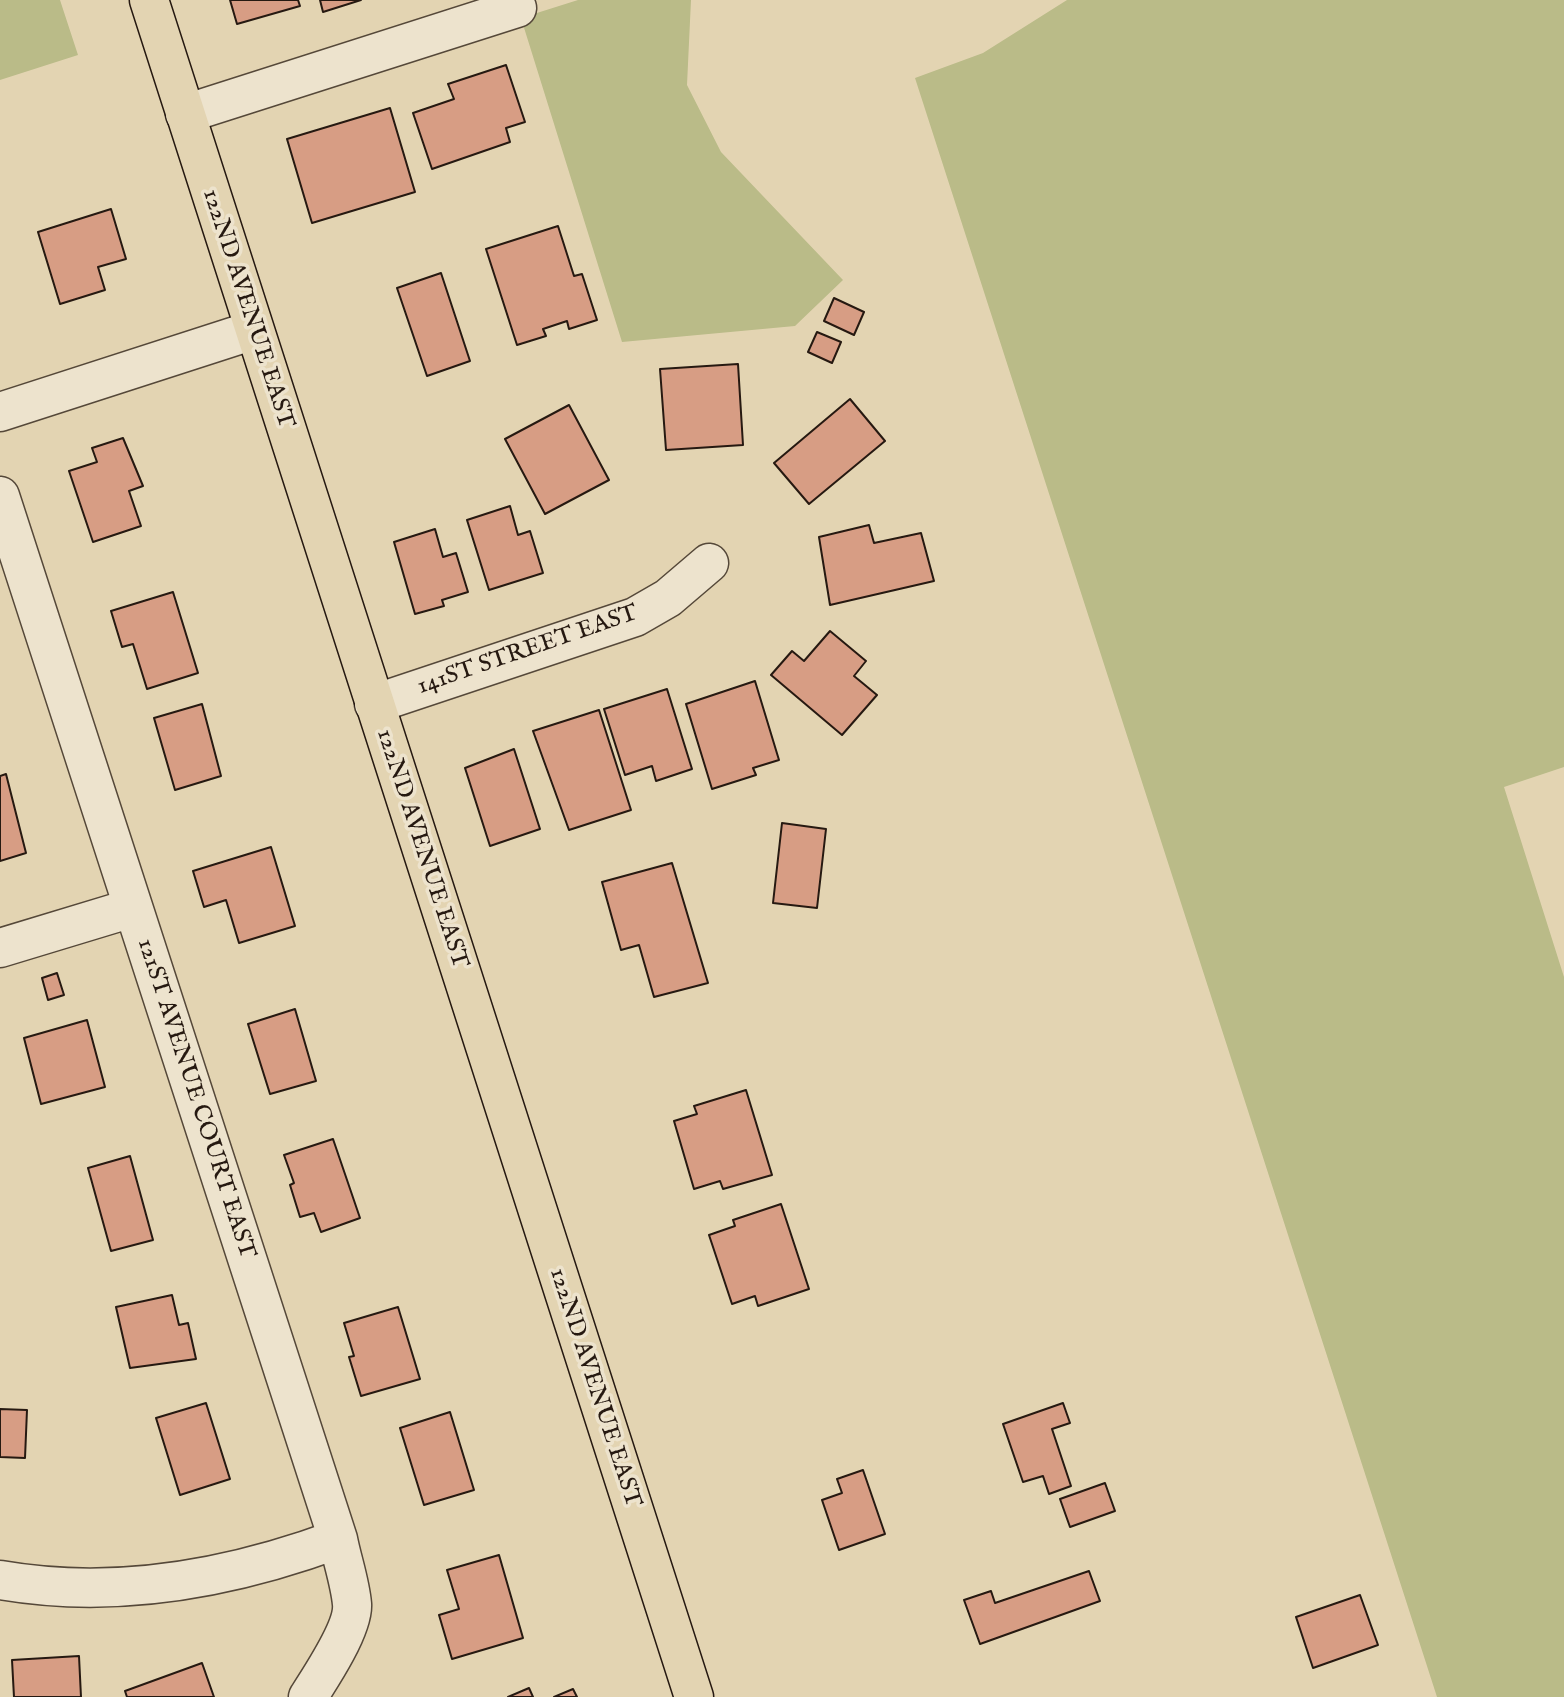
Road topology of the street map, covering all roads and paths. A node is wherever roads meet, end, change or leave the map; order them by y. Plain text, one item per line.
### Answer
1 (149, 0) edge
2 (517, 8) dead end
3 (185, 114) junction
4 (254, 330) junction
5 (0, 412) edge
6 (0, 496) edge
7 (709, 563) dead end
8 (374, 704) junction
9 (132, 908) junction
10 (0, 948) edge
11 (338, 1539) junction
12 (0, 1580) edge
13 (307, 1697) edge
14 (694, 1697) edge

1 - 3 main road, 122ND AVENUE EAST
2 - 3 street
3 - 4 main road, 122ND AVENUE EAST
4 - 5 street
4 - 8 main road, 122ND AVENUE EAST
6 - 9 street, 121ST AVENUE COURT EAST
7 - 8 street, 141ST STREET EAST
8 - 14 main road, 122ND AVENUE EAST
9 - 10 street
9 - 11 street, 121ST AVENUE COURT EAST
11 - 12 street
11 - 13 street, 121ST AVENUE COURT EAST

